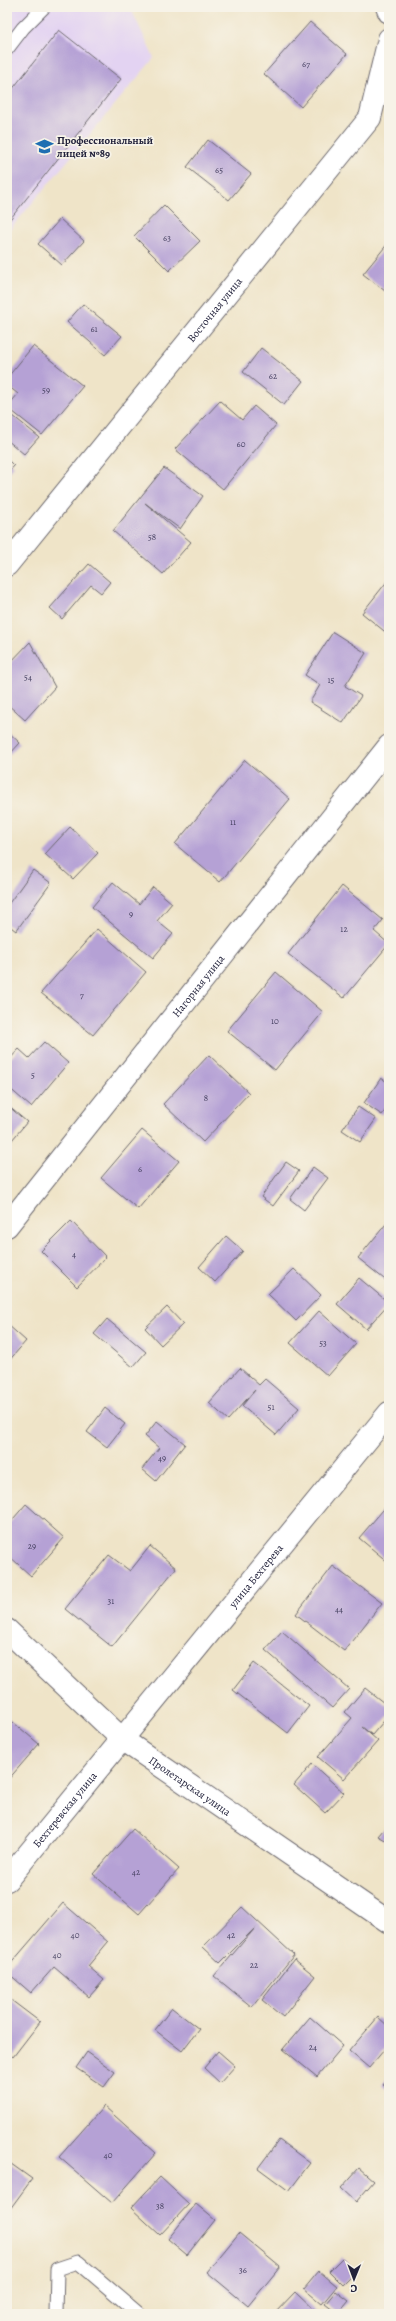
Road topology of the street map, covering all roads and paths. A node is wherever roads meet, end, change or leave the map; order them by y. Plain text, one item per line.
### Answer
1 (44, 7) edge
2 (387, 7) edge
3 (389, 12) edge
4 (389, 39) edge
5 (7, 49) edge
6 (7, 565) edge
7 (389, 746) edge
8 (7, 1226) edge
9 (389, 1413) edge
10 (7, 1630) edge
11 (123, 1740) junction
12 (7, 1880) edge
13 (389, 1922) edge
14 (56, 2314) edge
15 (139, 2314) edge

1 - 5 lane
2 - 3 street
4 - 6 street, Восточная улица
7 - 8 street, Нагорная улица
9 - 11 street, улица Бехтерева
10 - 11 street, Пролетарская улица
11 - 12 street, Бехтеревская улица
11 - 13 street, Пролетарская улица
14 - 15 lane

